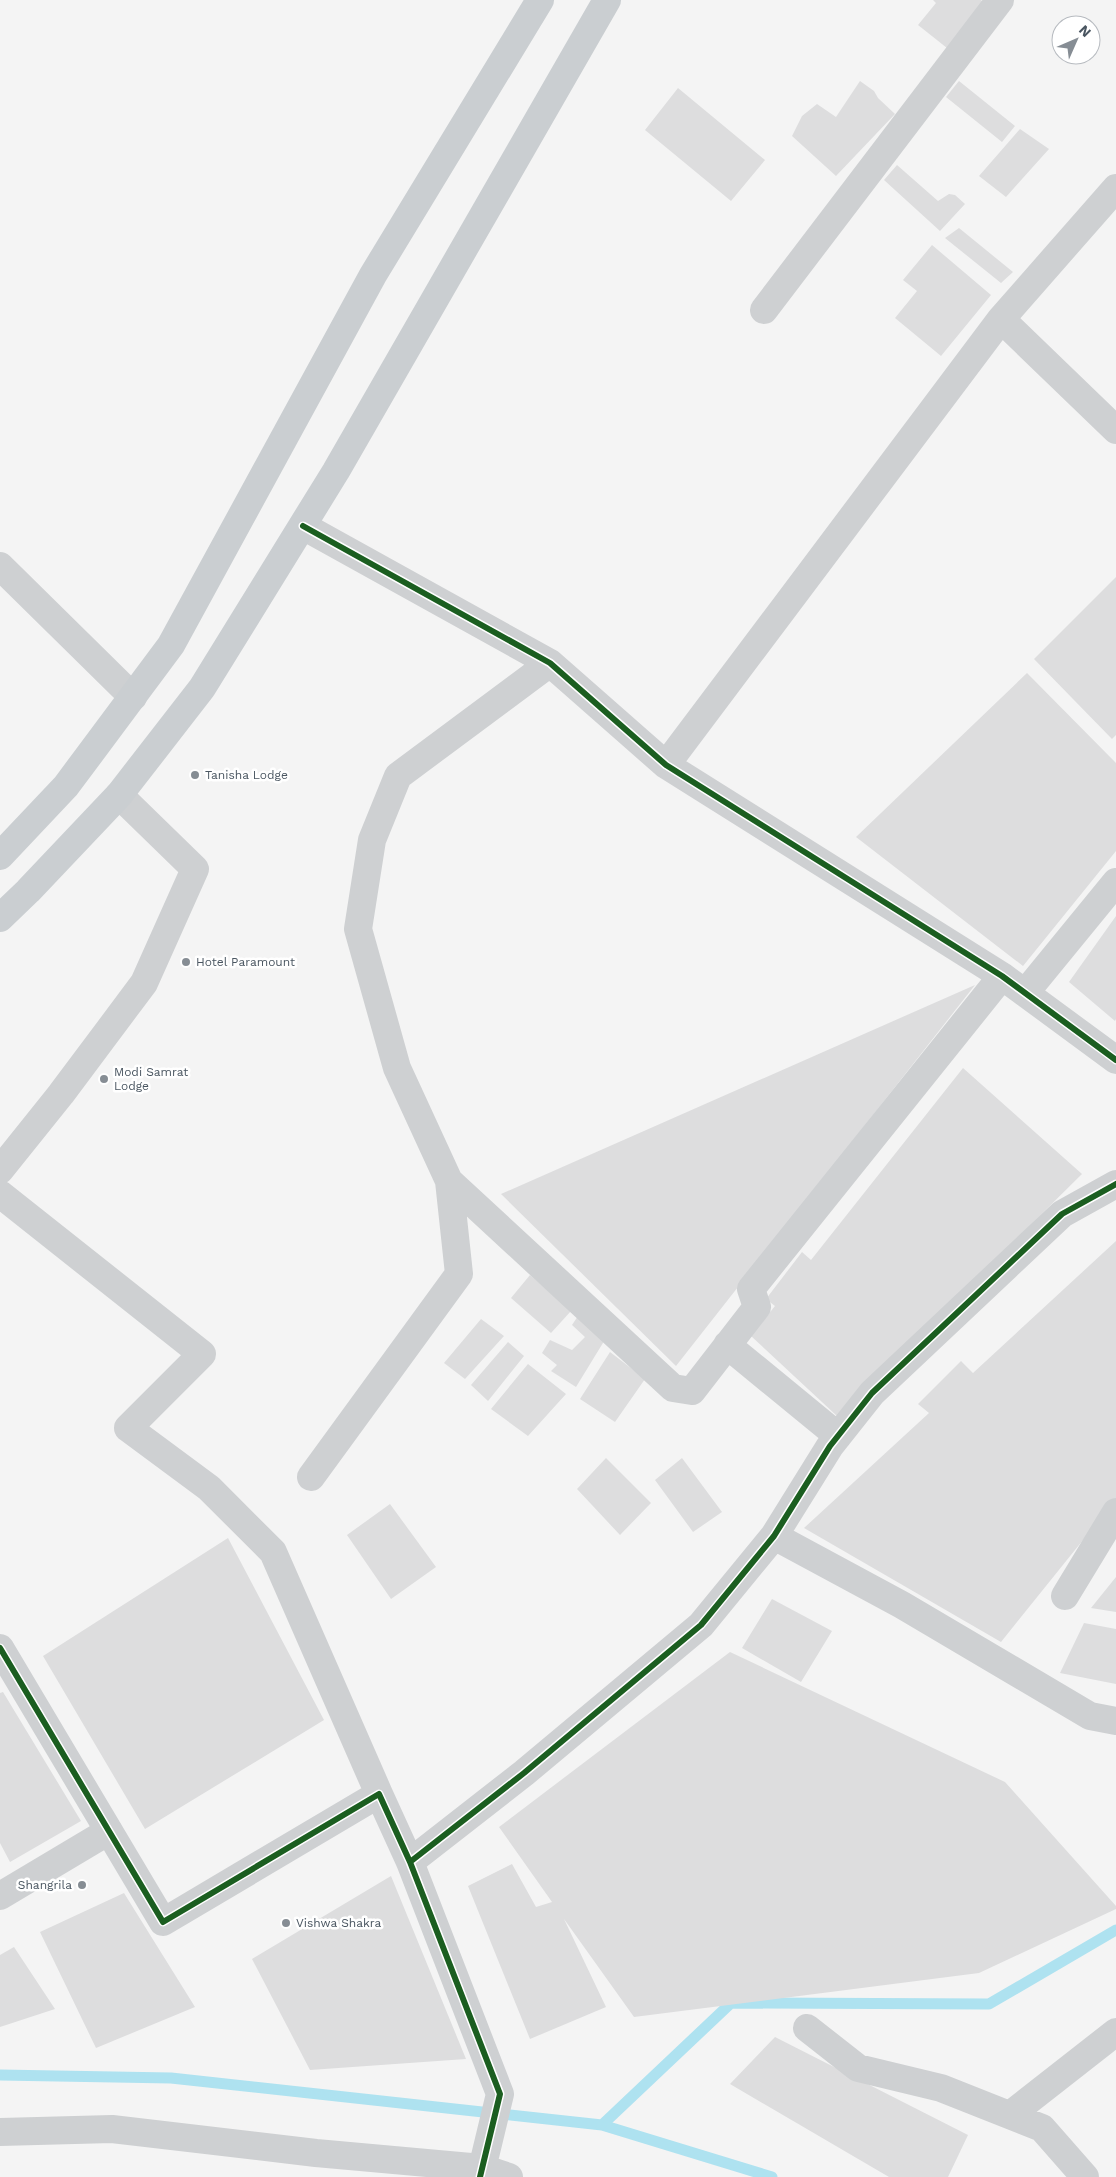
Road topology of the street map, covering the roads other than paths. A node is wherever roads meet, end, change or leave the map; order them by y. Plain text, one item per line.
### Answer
1 (540, 0) edge
2 (607, 0) edge
3 (1000, 0) edge
4 (1116, 188) edge
5 (764, 310) dead end
6 (1001, 320) junction
7 (1116, 430) edge
8 (302, 526) junction
9 (0, 566) edge
10 (550, 663) junction
11 (133, 697) junction
12 (666, 765) junction
13 (119, 795) junction
14 (0, 856) edge
15 (1116, 882) edge
16 (0, 918) edge
17 (1002, 976) junction
18 (1025, 993) junction
19 (1116, 1060) edge
20 (0, 1170) edge
21 (449, 1181) junction
22 (1116, 1184) edge
23 (0, 1194) edge
24 (727, 1345) junction
25 (838, 1436) junction
26 (311, 1477) dead end
27 (1116, 1512) edge
28 (774, 1536) junction
29 (1065, 1596) dead end
30 (0, 1648) edge
31 (1116, 1721) edge
32 (379, 1794) junction
33 (109, 1831) junction
34 (410, 1862) junction
35 (0, 1896) edge
36 (807, 2028) dead end
37 (1116, 2032) edge
38 (1010, 2115) junction
39 (0, 2132) edge
40 (481, 2172) edge
41 (509, 2177) edge
42 (1085, 2177) edge

1 - 11 main road
2 - 8 main road
3 - 5 street
4 - 6 street
6 - 7 street
6 - 12 street
8 - 10 street
8 - 13 main road
9 - 11 street
10 - 12 street
10 - 21 street
11 - 14 main road
12 - 17 street
13 - 16 main road
13 - 20 street
15 - 18 street
17 - 18 street
17 - 24 street
18 - 19 street
21 - 24 street
21 - 26 street
22 - 25 street
23 - 32 street
24 - 25 street
25 - 28 street
27 - 29 street
28 - 31 street
28 - 34 street
30 - 33 street
32 - 33 street
32 - 34 street
33 - 35 street
34 - 40 street
36 - 38 street
37 - 38 street
38 - 42 street
39 - 40 street
40 - 41 street

